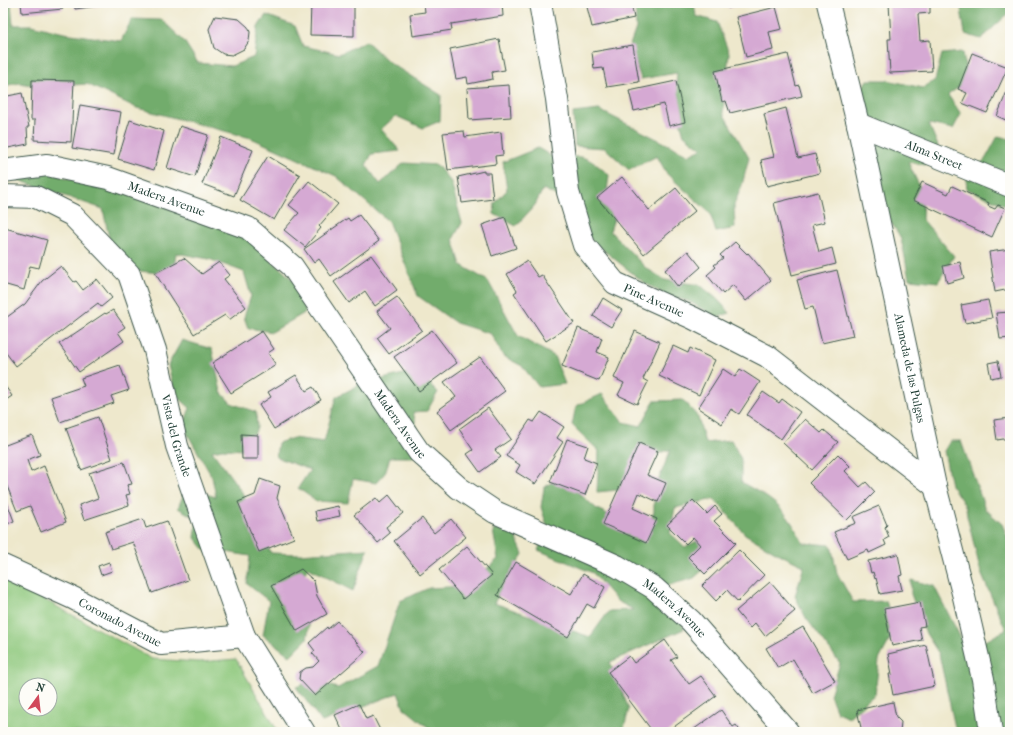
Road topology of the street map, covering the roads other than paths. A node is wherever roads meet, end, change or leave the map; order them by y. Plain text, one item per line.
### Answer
1 (540, 3) edge
2 (828, 3) edge
3 (858, 124) junction
4 (3, 171) edge
5 (1010, 186) edge
6 (3, 196) edge
7 (935, 486) junction
8 (3, 566) edge
9 (244, 636) junction
10 (304, 732) edge
11 (788, 732) edge
12 (991, 732) edge

1 - 7 street, Pine Avenue
2 - 3 street, Alameda de las Pulgas
3 - 5 street, Alma Street
3 - 7 street, Alameda de las Pulgas
4 - 11 street, Madera Avenue
6 - 9 street, Vista del Grande
7 - 12 street, Alameda de las Pulgas
8 - 9 street, Coronado Avenue
9 - 10 street, Vista del Grande

